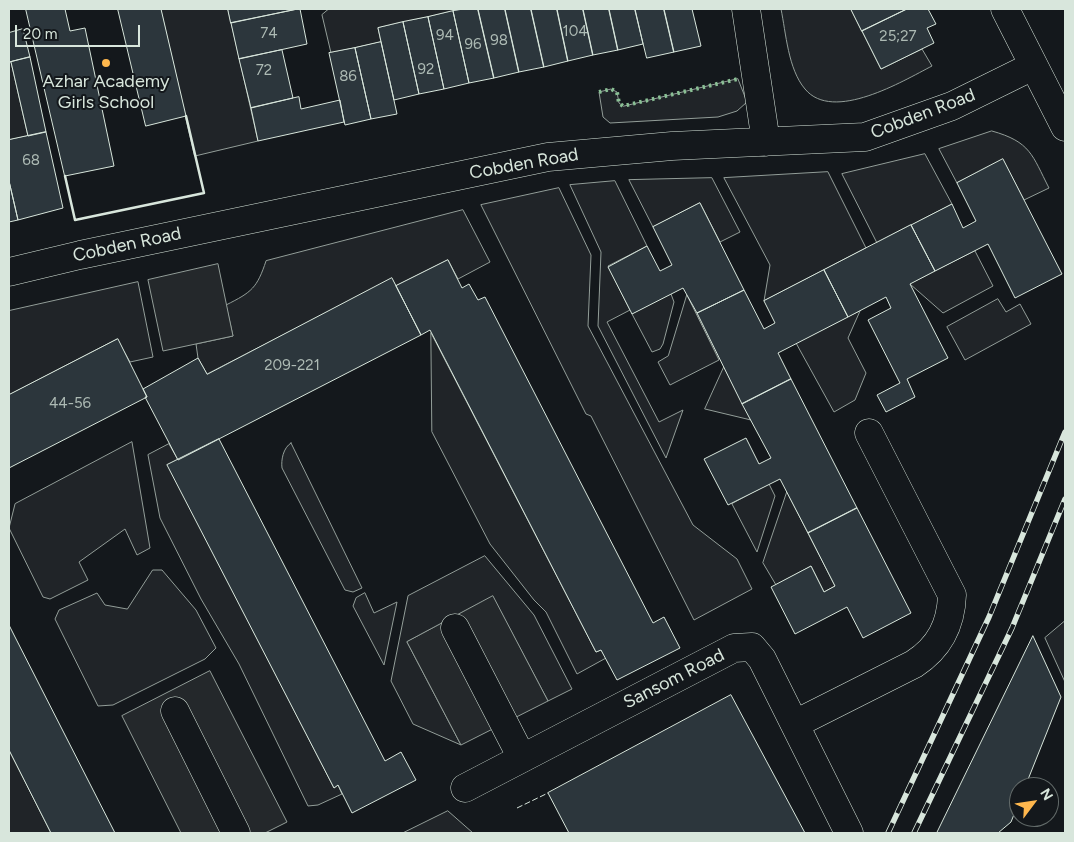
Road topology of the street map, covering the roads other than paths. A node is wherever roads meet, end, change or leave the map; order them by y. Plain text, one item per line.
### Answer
1 (746, 9) edge
2 (1005, 9) edge
3 (1033, 66) junction
4 (1065, 127) edge
5 (766, 142) junction
6 (9, 272) edge
7 (869, 433) dead end
8 (455, 628) dead end
9 (175, 711) dead end
10 (795, 724) junction
11 (522, 758) junction
12 (465, 788) dead end
13 (236, 833) edge
14 (849, 833) edge

1 - 5 street
2 - 3 street
3 - 4 street
3 - 5 street, Cobden Road
5 - 6 street, Cobden Road
7 - 10 street
8 - 11 street
9 - 13 street
10 - 11 street, Sansom Road
10 - 14 street, Sansom Road
11 - 12 street, Sansom Road

